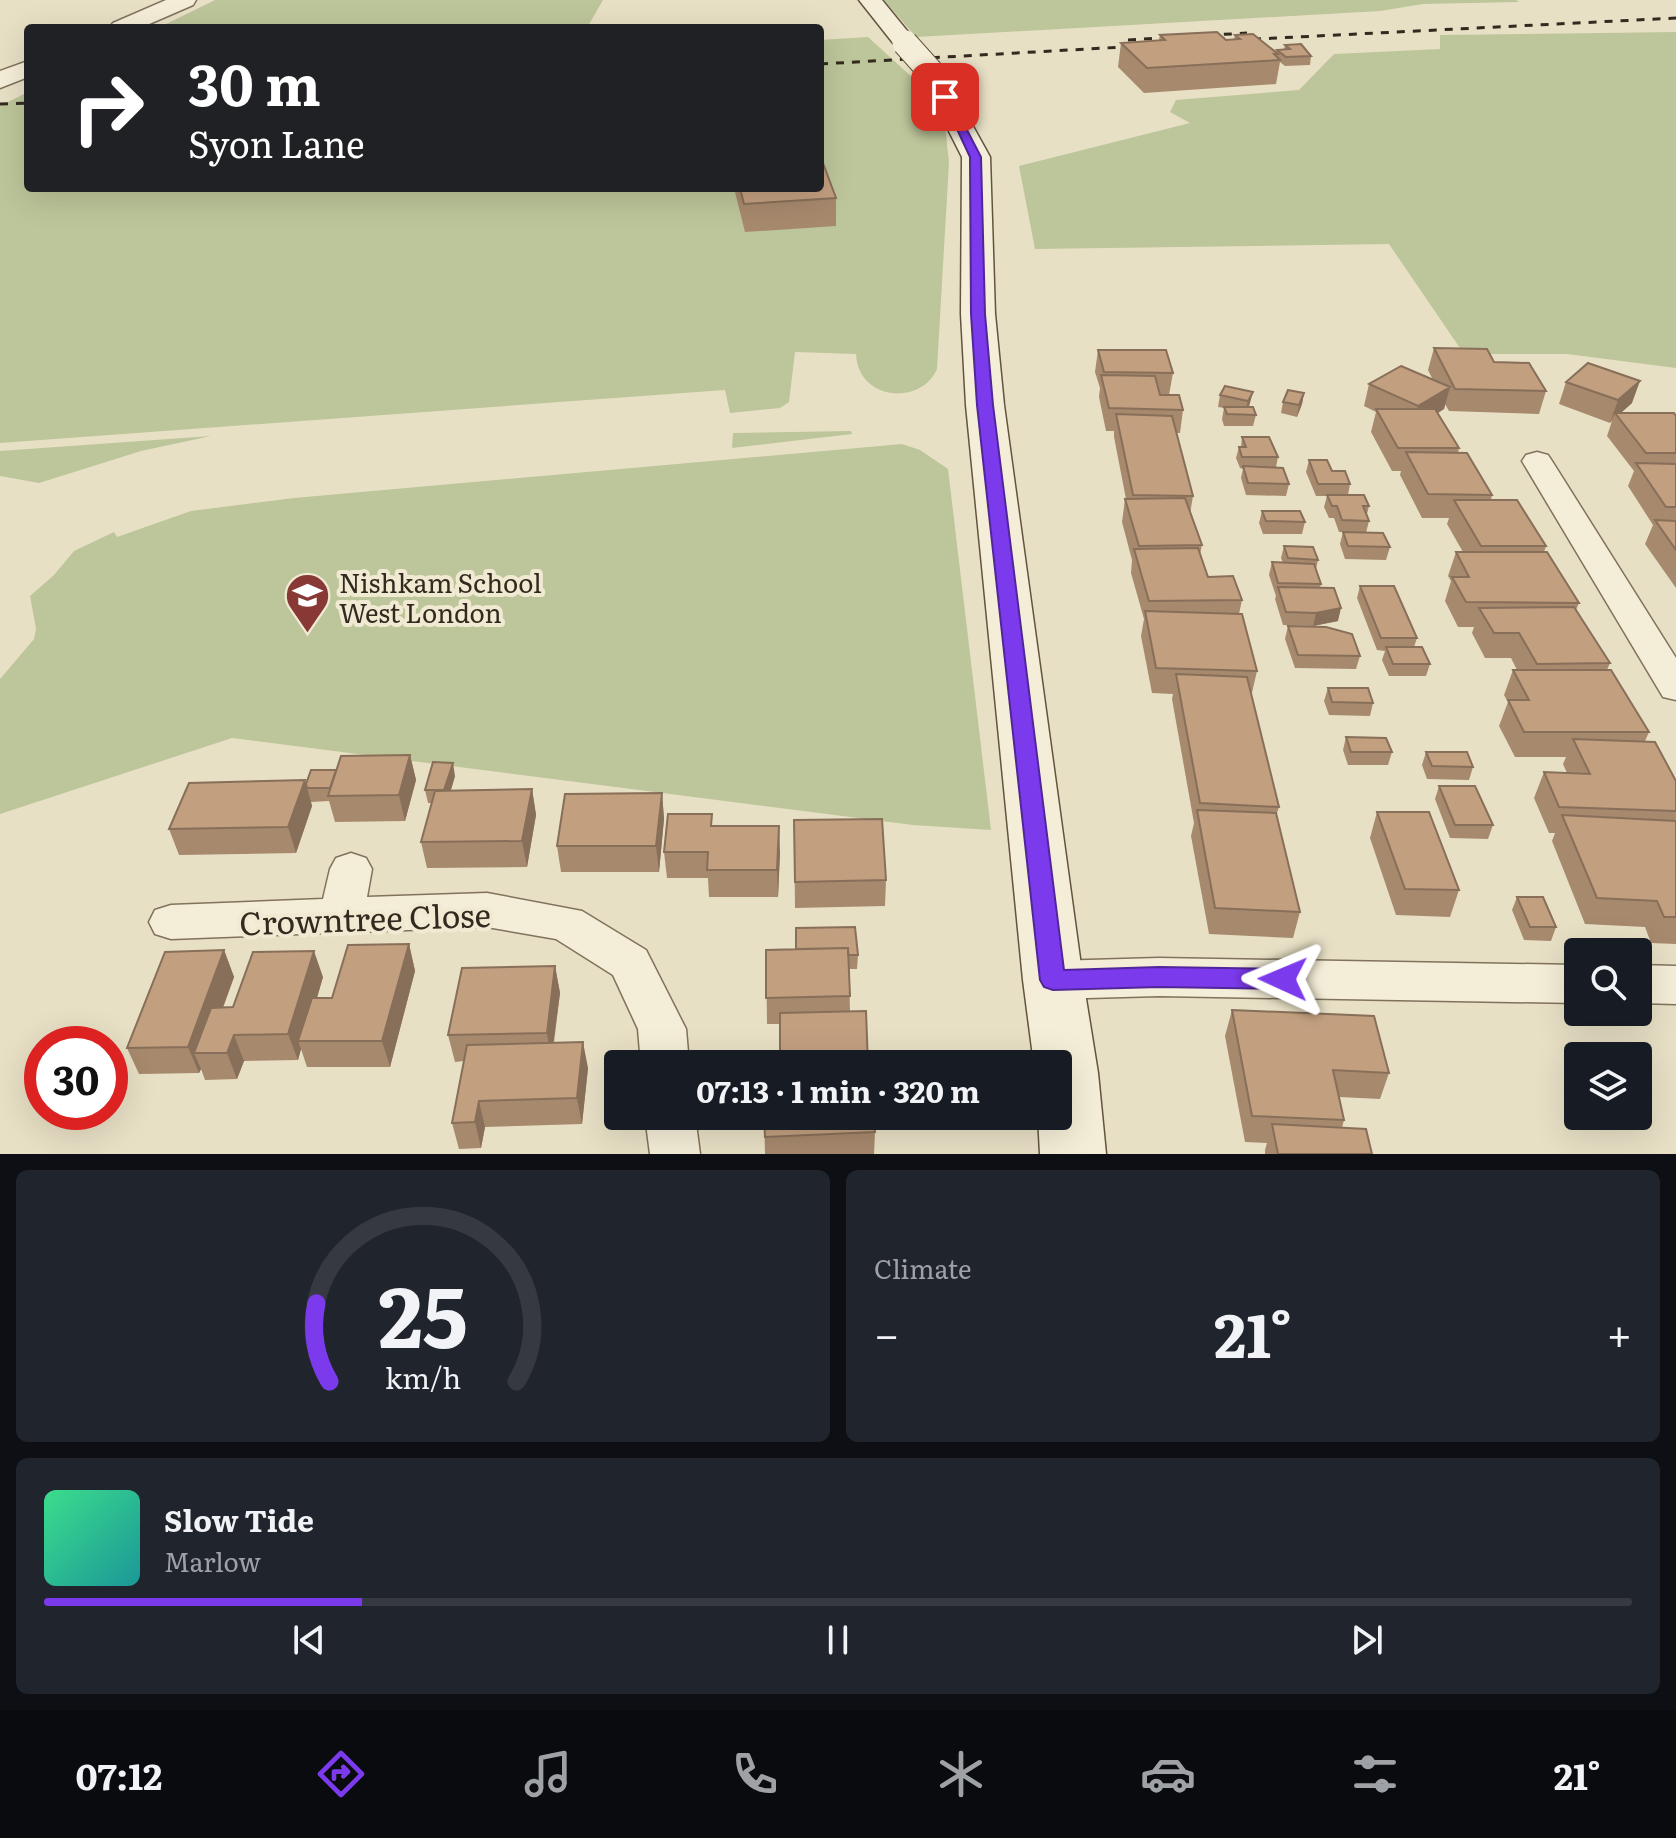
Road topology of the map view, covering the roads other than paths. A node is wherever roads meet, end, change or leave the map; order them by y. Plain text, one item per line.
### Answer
1 (185, 0) edge
2 (870, 0) edge
3 (130, 24) edge
4 (24, 70) edge
5 (0, 80) edge
6 (1537, 461) dead end
7 (1676, 688) edge
8 (351, 869) dead end
9 (341, 917) junction
10 (171, 922) dead end
11 (1053, 980) junction
12 (1564, 984) edge
13 (1652, 984) edge
14 (1676, 985) edge
15 (664, 1050) edge
16 (672, 1130) edge
17 (675, 1154) edge
18 (1073, 1154) edge

1 - 3 main road
2 - 11 main road, bridge
4 - 5 main road
6 - 7 street
8 - 9 street
9 - 10 street, Crowntree Close
9 - 15 street, Crowntree Close
11 - 12 street
11 - 18 main road
13 - 14 street
16 - 17 street

